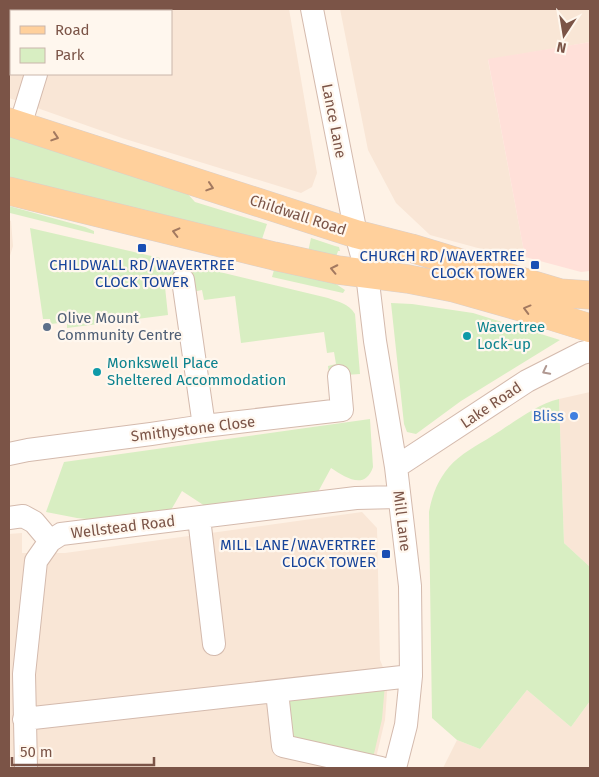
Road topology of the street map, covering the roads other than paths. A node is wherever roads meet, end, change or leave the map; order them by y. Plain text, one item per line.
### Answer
1 (312, 9) edge
2 (36, 75) edge
3 (14, 124) edge
4 (9, 191) edge
5 (356, 234) junction
6 (367, 274) junction
7 (183, 280) dead end
8 (590, 295) edge
9 (590, 328) edge
10 (590, 351) edge
11 (339, 376) dead end
12 (204, 426) junction
13 (9, 454) edge
14 (396, 467) junction
15 (399, 497) junction
16 (9, 518) edge
17 (199, 518) junction
18 (50, 541) junction
19 (214, 644) dead end
20 (16, 675) edge
21 (411, 676) junction
22 (277, 692) junction
23 (24, 719) junction
24 (26, 768) edge
25 (381, 768) edge
26 (395, 768) edge

1 - 5 street, Lance Lane
2 - 3 street
3 -> 5 main road, Childwall Road
6 -> 4 main road
5 - 6 street, Lance Lane
5 - 8 main road, Childwall Road
9 -> 6 main road
6 - 14 street, Mill Lane
7 - 12 street
10 -> 14 street, Lake Road
11 - 12 street, Smithystone Close
12 - 13 street, Smithystone Close
14 - 15 street, Mill Lane
15 - 17 street, Wellstead Road
15 - 21 street, Mill Lane
16 - 18 street
17 - 18 street, Wellstead Road
17 - 19 street
18 - 20 street, Wellstead Road
20 - 23 street, Wellstead Road
21 - 22 street
21 - 26 street, Mill Lane
22 - 23 street
22 - 25 street
23 - 24 street, Wellstead Road

